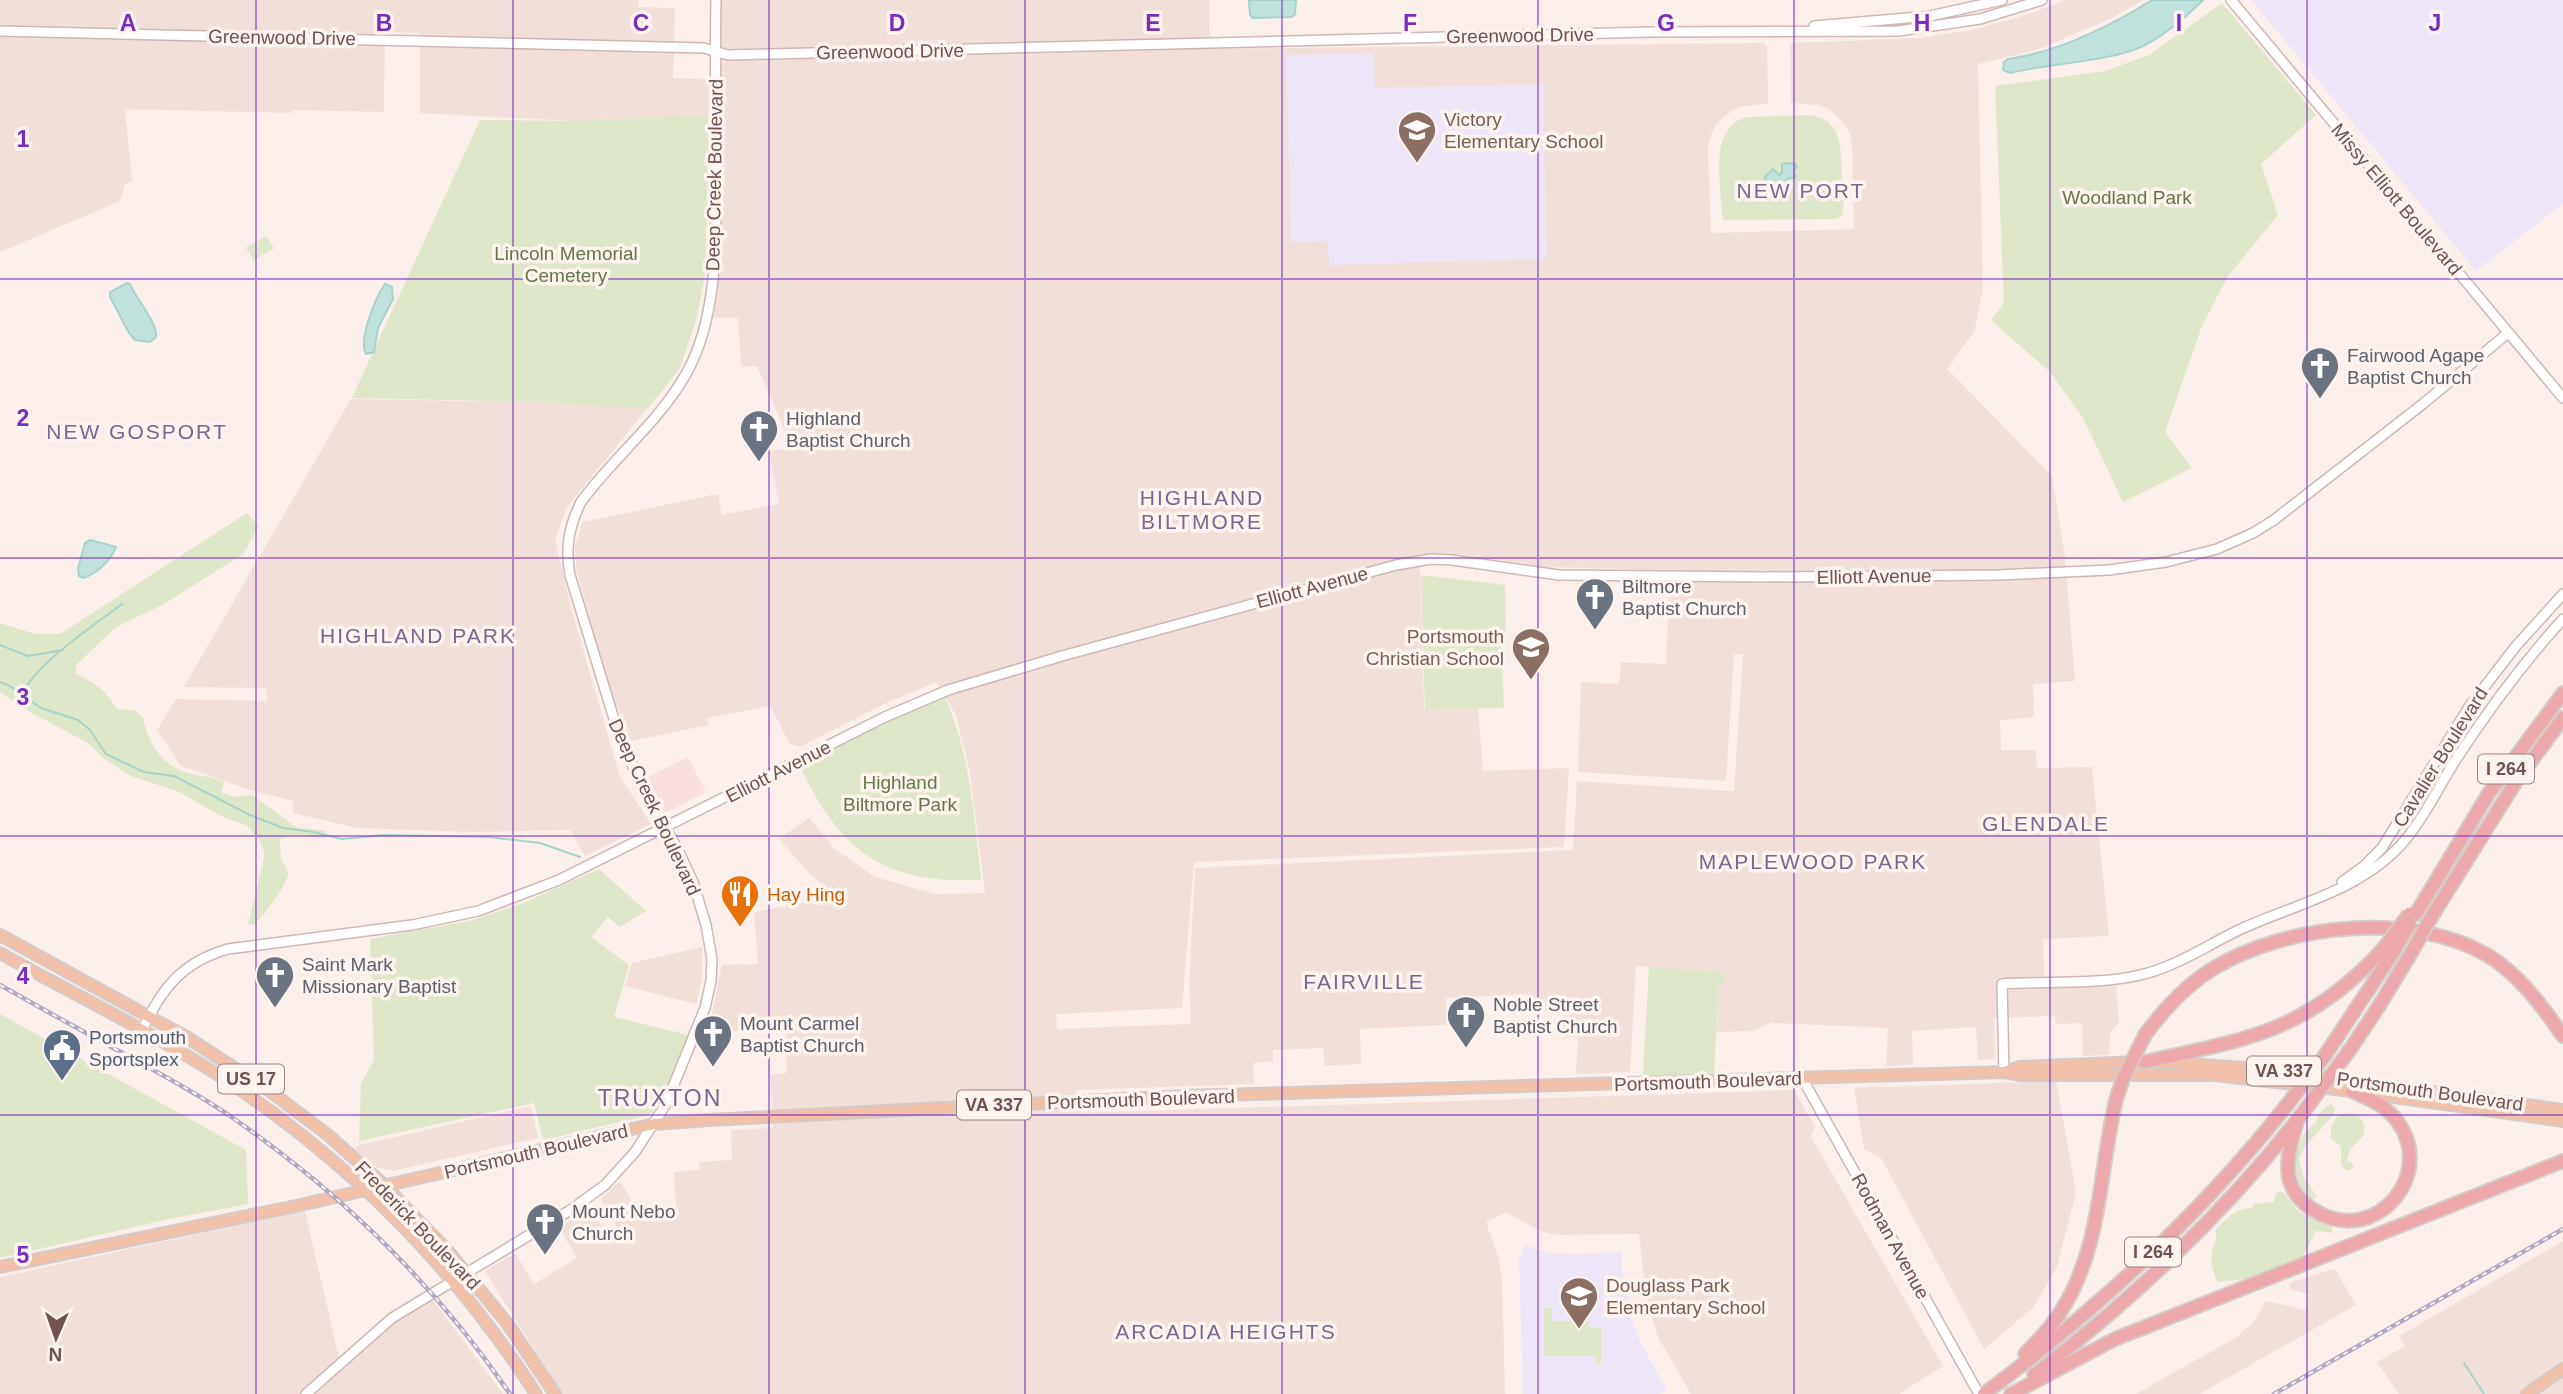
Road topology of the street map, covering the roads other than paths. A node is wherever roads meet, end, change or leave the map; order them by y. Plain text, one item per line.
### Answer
1 (716, 0) edge
2 (2002, 0) edge
3 (2042, 0) edge
4 (2231, 0) edge
5 (1781, 29) junction
6 (0, 31) edge
7 (716, 52) junction
8 (2508, 333) junction
9 (2563, 398) edge
10 (2563, 594) edge
11 (2563, 619) edge
12 (2563, 693) edge
13 (2563, 718) edge
14 (665, 829) junction
15 (2303, 904) junction
16 (0, 935) edge
17 (2388, 950) junction
18 (0, 953) edge
19 (149, 1016) junction
20 (142, 1031) junction
21 (2563, 1036) edge
22 (2144, 1062) junction
23 (2004, 1072) junction
24 (1802, 1078) junction
25 (2352, 1091) junction
26 (2563, 1110) edge
27 (2298, 1119) junction
28 (2563, 1121) edge
29 (654, 1124) junction
30 (2563, 1161) edge
31 (385, 1186) junction
32 (367, 1190) junction
33 (0, 1267) edge
34 (466, 1272) junction
35 (453, 1280) junction
36 (2563, 1369) edge
37 (1996, 1385) junction
38 (306, 1394) edge
39 (536, 1394) edge
40 (555, 1394) edge
41 (1981, 1394) edge
42 (2010, 1394) edge
43 (2527, 1394) edge

1 - 7 street, Deep Creek Boulevard
2 - 5 street, Greenwood Drive
3 - 5 street, Greenwood Drive
4 - 8 street, Missy Elliott Boulevard
5 - 7 street, Greenwood Drive
6 - 7 street, Greenwood Drive
7 - 14 street, Deep Creek Boulevard
8 - 9 street, Missy Elliott Boulevard
8 - 14 street, Elliott Avenue
10 - 15 street, Cavalier Boulevard
11 - 15 street, Cavalier Boulevard
12 - 17 highway, I 264, bridge
13 - 27 highway, I 264, bridge
14 - 19 street, Elliott Avenue
14 - 29 street, Deep Creek Boulevard
15 - 23 street, Cavalier Boulevard
16 - 19 main road, Frederick Boulevard / US 17
17 - 22 highway
17 - 37 highway, I 264, bridge
18 - 20 main road, Frederick Boulevard / US 17
19 - 20 street, Elliott Avenue
19 - 31 main road, Frederick Boulevard / US 17
20 - 32 main road, Frederick Boulevard / US 17
21 - 37 highway, bridge
22 - 23 main road, Portsmouth Boulevard / VA 337
22 - 26 main road, Portsmouth Boulevard / VA 337
23 - 24 main road, Portsmouth Boulevard / VA 337
23 - 25 main road, Portsmouth Boulevard / VA 337
24 - 29 main road, Portsmouth Boulevard / VA 337
24 - 41 street, Rodman Avenue
25 - 27 highway
25 - 28 main road, Portsmouth Boulevard / VA 337
27 - 42 highway, I 264
29 - 31 main road, Portsmouth Boulevard / VA 337
29 - 34 street, Deep Creek Boulevard
30 - 42 highway
31 - 32 main road, Portsmouth Boulevard / VA 337
31 - 34 main road, Frederick Boulevard / US 17
32 - 33 main road, Portsmouth Boulevard / VA 337
32 - 35 main road, Frederick Boulevard / US 17
34 - 35 street, Deep Creek Boulevard
34 - 40 main road, Frederick Boulevard / US 17
35 - 38 street, Deep Creek Boulevard
35 - 39 main road, Frederick Boulevard / US 17
36 - 43 main road
37 - 41 highway, I 264

